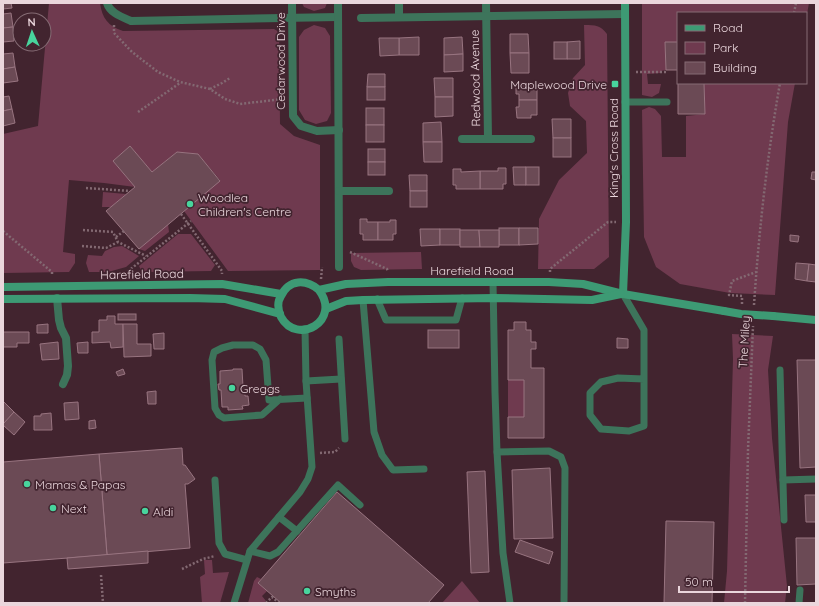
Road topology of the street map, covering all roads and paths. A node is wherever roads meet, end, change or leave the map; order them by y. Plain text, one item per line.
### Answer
1 (107, 3) edge
2 (292, 3) edge
3 (338, 3) edge
4 (399, 3) edge
5 (486, 3) edge
6 (625, 3) edge
7 (625, 14) junction
8 (118, 15) junction
9 (486, 16) junction
10 (338, 17) junction
11 (399, 17) junction
12 (292, 18) junction
13 (361, 18) dead end
14 (667, 72) dead end
15 (625, 73) junction
16 (230, 78) dead end
17 (180, 82) junction
18 (780, 84) edge
19 (210, 89) junction
20 (292, 99) junction
21 (625, 102) junction
22 (667, 102) dead end
23 (138, 112) dead end
24 (338, 130) junction
25 (488, 139) junction
26 (531, 139) dead end
27 (462, 140) dead end
28 (86, 188) dead end
29 (130, 191) dead end
30 (339, 191) junction
31 (390, 191) dead end
32 (181, 214) dead end
33 (191, 220) dead end
34 (626, 222) junction
35 (188, 223) junction
36 (83, 230) dead end
37 (3, 231) edge
38 (124, 231) dead end
39 (116, 237) junction
40 (118, 242) junction
41 (82, 246) dead end
42 (339, 247) junction
43 (146, 256) junction
44 (339, 267) dead end
45 (756, 272) junction
46 (388, 282) junction
47 (493, 282) junction
48 (549, 282) junction
49 (222, 284) junction
50 (127, 286) junction
51 (3, 287) edge
52 (52, 287) junction
53 (319, 290) junction
54 (282, 294) junction
55 (624, 294) junction
56 (57, 298) junction
57 (462, 298) junction
58 (494, 298) junction
59 (3, 299) edge
60 (377, 299) junction
61 (363, 300) junction
62 (326, 309) junction
63 (754, 309) dead end
64 (280, 314) junction
65 (741, 314) junction
66 (816, 320) edge
67 (753, 324) dead end
68 (305, 329) junction
69 (339, 338) dead end
70 (780, 370) dead end
71 (341, 379) junction
72 (644, 379) junction
73 (306, 381) junction
74 (64, 384) dead end
75 (307, 398) junction
76 (280, 399) junction
77 (345, 439) joint
78 (497, 452) junction
79 (311, 454) junction
80 (424, 469) dead end
81 (816, 479) edge
82 (215, 480) dead end
83 (783, 480) junction
84 (360, 505) dead end
85 (279, 517) junction
86 (784, 520) dead end
87 (297, 531) junction
88 (250, 551) junction
89 (225, 554) junction
90 (247, 560) junction
91 (182, 569) dead end
92 (101, 575) dead end
93 (800, 590) dead end
94 (104, 603) edge
95 (234, 603) edge
96 (266, 603) edge
97 (278, 603) edge
98 (510, 603) edge
99 (564, 603) edge
100 (745, 603) edge
101 (799, 603) edge

1 - 8 street
2 - 12 street, Cedarwood Drive
3 - 10 street
4 - 11 street
5 - 9 street, Redwood Avenue
6 - 7 street, King's Cross Road
7 - 9 street
7 - 15 street, King's Cross Road
8 - 12 street
8 - 17 path
9 - 11 street
9 - 25 street, Redwood Avenue
10 - 12 street
10 - 24 street
11 - 13 street
12 - 20 street, Cedarwood Drive
14 - 15 path
15 - 21 street, King's Cross Road
16 - 19 path
17 - 19 path
17 - 23 path
18 - 45 path, The Miley
19 - 20 path
20 - 24 street, Cedarwood Drive
21 - 22 lane
21 - 34 street, King's Cross Road
24 - 30 street
25 - 26 street, Redwood Avenue
25 - 27 street, Redwood Avenue
28 - 29 path
30 - 31 street
30 - 42 street
32 - 35 path
33 - 35 path
34 - 48 path
34 - 55 street, King's Cross Road
35 - 43 path
35 - 49 path
36 - 39 path
37 - 52 path
38 - 39 path
39 - 40 path
40 - 41 path
40 - 43 path
42 - 44 street
42 - 46 path
43 - 50 path
45 - 63 path, The Miley
45 - 65 path
46 - 47 street, Harefield Road
46 - 53 street, Harefield Road
47 - 48 street, Harefield Road
47 - 58 lane
48 - 55 street, Harefield Road
49 - 50 street, Harefield Road
49 - 54 street, Harefield Road
50 - 52 street, Harefield Road
51 - 52 street, Harefield Road
53 - 54 street
53 - 62 street
54 - 64 street
55 - 58 street, Harefield Road
55 - 65 street, Harefield Road, bridge
55 - 72 lane
56 - 59 street, Harefield Road
56 - 64 street, Harefield Road
56 - 74 street
57 - 58 street, Harefield Road
57 - 60 street, Harefield Road
57 - 60 lane
58 - 78 lane
60 - 61 street, Harefield Road
61 - 62 street, Harefield Road
61 - 80 lane
62 - 68 street
64 - 68 street
65 - 66 street, Harefield Road, bridge
67 - 100 path, The Miley
68 - 73 lane
69 - 71 lane
70 - 83 lane
71 - 73 lane
71 - 77 lane
72 - 72 lane
73 - 75 lane
75 - 76 lane
75 - 79 lane
76 - 76 lane
77 - 79 path
78 - 98 lane
78 - 99 lane
79 - 85 lane
81 - 83 lane
82 - 89 lane
83 - 86 lane
84 - 87 lane
85 - 87 lane
85 - 88 lane
87 - 88 lane
88 - 90 lane
89 - 90 lane
89 - 91 path
90 - 95 lane
92 - 94 path
93 - 101 lane
96 - 97 path

